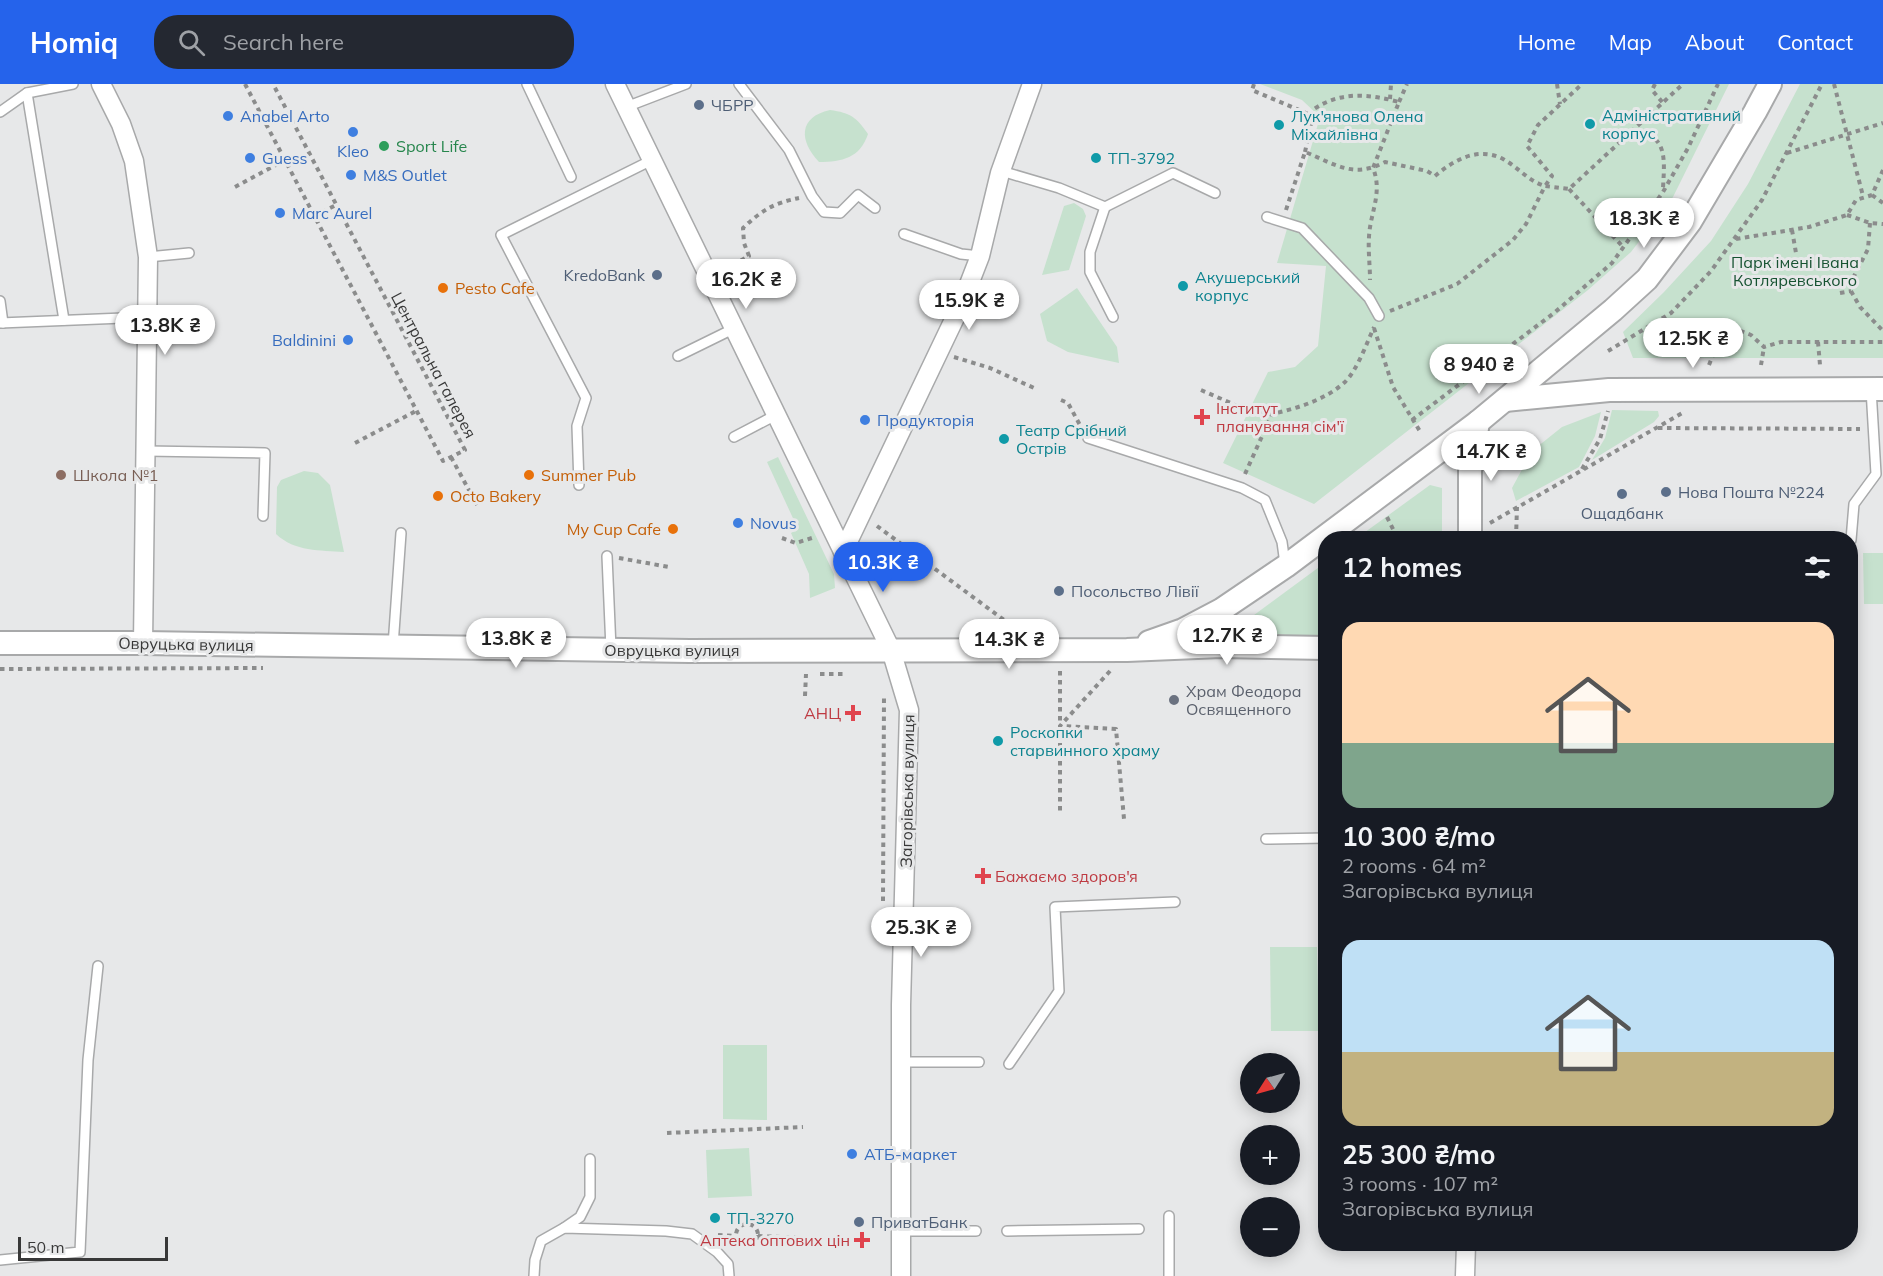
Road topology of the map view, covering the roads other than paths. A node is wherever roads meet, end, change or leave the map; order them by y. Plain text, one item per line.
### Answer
1 (73, 84) edge
2 (101, 84) edge
3 (527, 84) edge
4 (615, 84) edge
5 (686, 84) edge
6 (739, 84) edge
7 (1032, 84) edge
8 (1770, 84) edge
9 (27, 93) junction
10 (626, 107) junction
11 (0, 112) edge
12 (652, 160) junction
13 (1000, 173) junction
14 (1215, 193) dead end
15 (580, 196) junction
16 (1105, 207) junction
17 (875, 208) dead end
18 (1267, 217) dead end
19 (904, 234) dead end
20 (189, 253) dead end
21 (980, 256) junction
22 (148, 257) junction
23 (0, 301) edge
24 (1113, 316) dead end
25 (1379, 316) road end
26 (147, 317) junction
27 (64, 320) junction
28 (2, 323) edge
29 (735, 328) junction
30 (678, 357) dead end
31 (1877, 389) edge
32 (1505, 400) junction
33 (776, 415) junction
34 (1478, 422) junction
35 (734, 437) dead end
36 (1088, 438) road end
37 (146, 451) junction
38 (579, 485) dead end
39 (263, 516) dead end
40 (1333, 531) edge
41 (1478, 531) edge
42 (1852, 531) edge
43 (401, 533) dead end
44 (1318, 542) edge
45 (843, 552) junction
46 (607, 556) road end
47 (1286, 566) junction
48 (0, 643) edge
49 (142, 643) junction
50 (393, 646) junction
51 (1318, 648) edge
52 (611, 650) junction
53 (891, 650) junction
54 (1127, 650) junction
55 (1318, 838) edge
56 (1266, 839) dead end
57 (1175, 902) dead end
58 (98, 966) dead end
59 (902, 1062) junction
60 (979, 1062) dead end
61 (1008, 1065) dead end
62 (590, 1159) dead end
63 (1169, 1216) dead end
64 (564, 1228) junction
65 (1139, 1229) dead end
66 (901, 1231) junction
67 (976, 1231) dead end
68 (1007, 1231) dead end
69 (1466, 1251) edge
70 (0, 1260) edge
71 (534, 1276) edge
72 (729, 1276) edge
73 (901, 1276) edge
74 (1169, 1276) edge
75 (1465, 1276) edge

1 - 9 lane
2 - 22 street
3 - 15 lane
4 - 10 street, Загорівська вулиця
5 - 10 lane
6 - 17 lane
7 - 13 street
8 - 32 street, Овруцька вулиця
9 - 11 lane
9 - 27 lane
10 - 12 street, Загорівська вулиця
12 - 15 lane
12 - 29 street, Загорівська вулиця
13 - 16 lane
13 - 21 street
14 - 16 lane
15 - 38 lane
16 - 24 lane
18 - 25 lane
19 - 21 lane
20 - 22 lane
21 - 45 street
22 - 26 street
23 - 28 lane
26 - 27 lane
26 - 37 street
27 - 28 lane
29 - 30 lane
29 - 33 street, Загорівська вулиця
31 - 32 street
31 - 42 lane
32 - 34 street, Овруцька вулиця
33 - 35 lane
33 - 45 street, Загорівська вулиця
34 - 40 street, Овруцька вулиця
34 - 41 street
36 - 47 lane
37 - 39 lane
37 - 49 street
43 - 50 lane
44 - 47 street, Овруцька вулиця
45 - 53 street, Загорівська вулиця
46 - 52 lane
47 - 54 street, Овруцька вулиця
48 - 49 street, Овруцька вулиця
49 - 50 street, Овруцька вулиця
50 - 52 street, Овруцька вулиця
51 - 54 street, Овруцька вулиця
52 - 53 street, Овруцька вулиця
53 - 54 street, Овруцька вулиця
53 - 59 street, Загорівська вулиця
55 - 56 lane
57 - 61 lane
58 - 70 lane
59 - 60 lane
59 - 66 street, Загорівська вулиця
62 - 64 lane
63 - 74 lane
64 - 71 lane
64 - 72 lane
65 - 68 lane
66 - 67 lane
66 - 73 street, Загорівська вулиця
69 - 75 street

